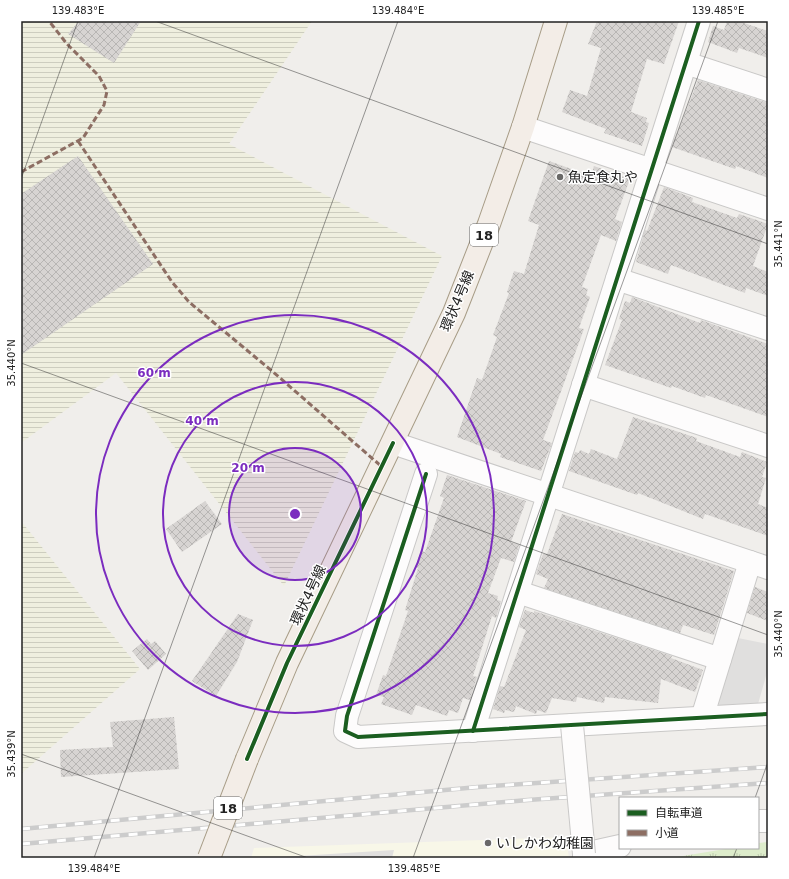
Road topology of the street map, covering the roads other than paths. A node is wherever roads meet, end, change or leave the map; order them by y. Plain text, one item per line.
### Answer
1 (556, 21) edge
2 (699, 21) edge
3 (686, 63) junction
4 (768, 90) edge
5 (523, 127) junction
6 (652, 170) junction
7 (768, 209) edge
8 (617, 279) junction
9 (768, 329) edge
10 (583, 385) junction
11 (393, 442) junction
12 (768, 446) edge
13 (426, 474) dead end
14 (549, 494) junction
15 (759, 564) edge
16 (518, 592) junction
17 (720, 659) junction
18 (768, 714) edge
19 (702, 718) junction
20 (572, 725) junction
21 (474, 731) junction
22 (619, 846) edge
23 (584, 856) edge
24 (209, 858) edge

1 - 5 main road, 環状4号線 / 18
2 - 3 street
3 - 4 street
3 - 6 street
5 - 6 street
5 - 11 main road, 環状4号線 / 18
6 - 7 street
6 - 8 street
8 - 9 street
8 - 10 street
10 - 12 street
10 - 14 street
11 - 14 street
11 - 24 main road, 環状4号線 / 18, bridge
13 - 21 street
14 - 15 street
14 - 16 street
15 - 17 street
16 - 17 street
16 - 21 street
17 - 19 street
18 - 19 street
19 - 20 street
20 - 21 street
20 - 23 street, bridge
22 - 23 street

